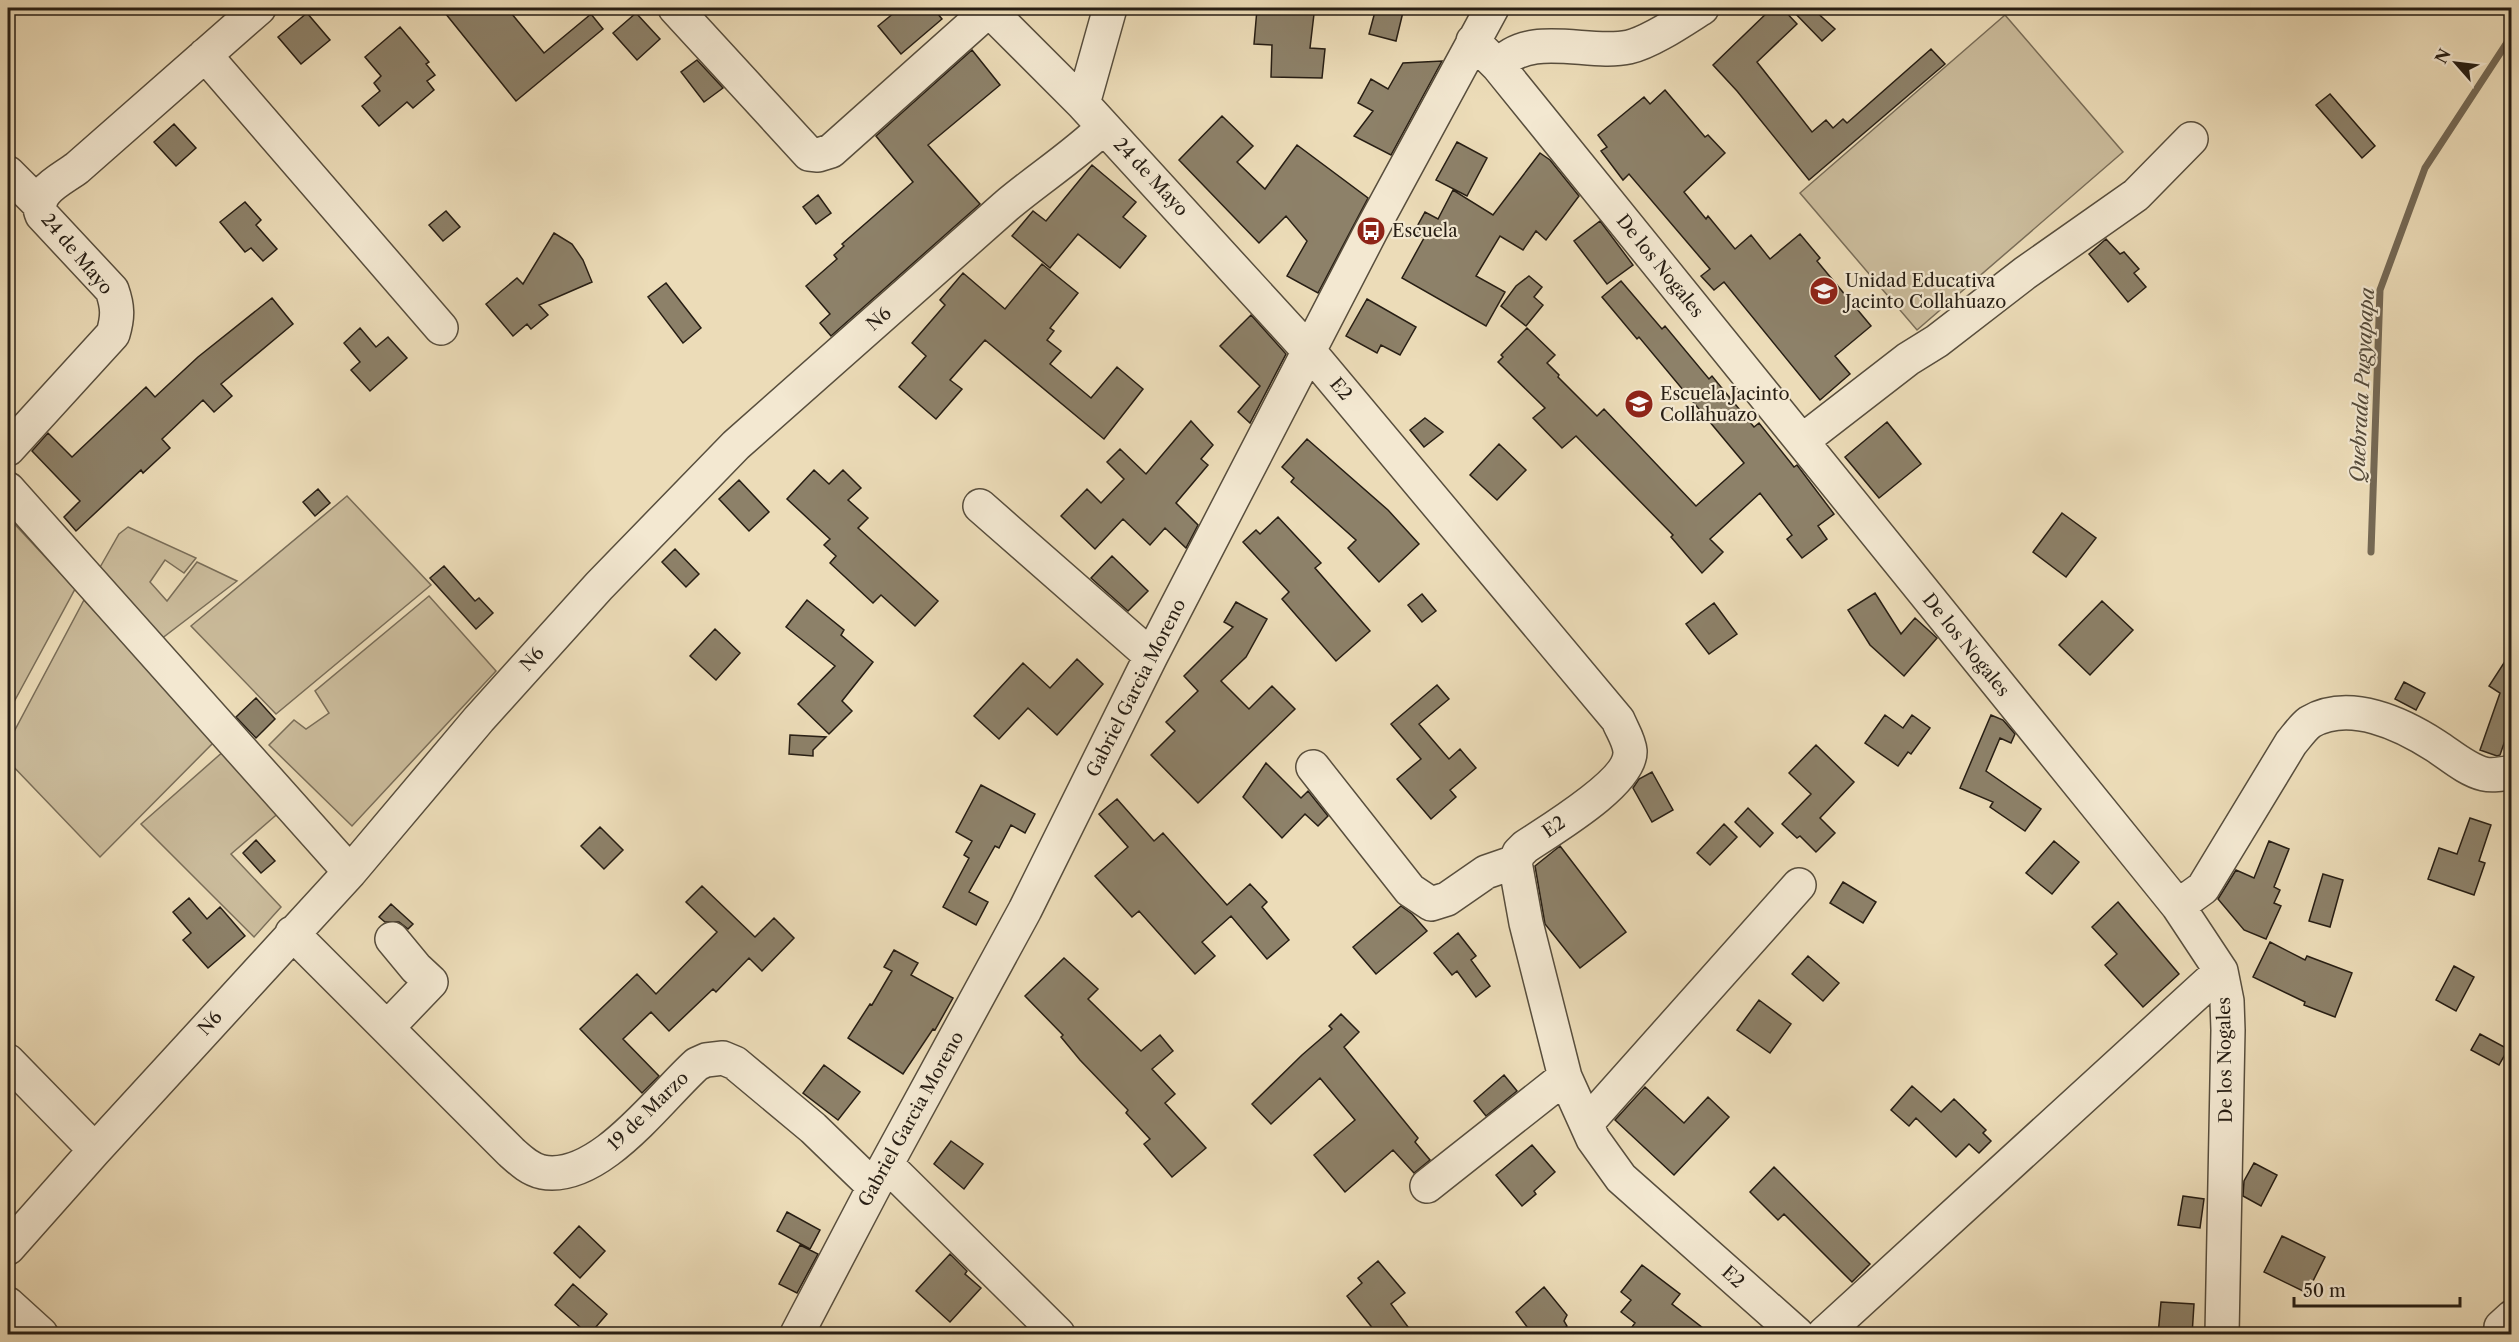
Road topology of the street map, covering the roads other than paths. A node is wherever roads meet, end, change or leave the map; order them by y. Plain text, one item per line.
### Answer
1 (259, 8) edge
2 (675, 8) edge
3 (1110, 8) edge
4 (1491, 8) edge
5 (1702, 8) edge
6 (988, 9) edge
7 (1474, 39) junction
8 (205, 55) junction
9 (1498, 66) junction
10 (1093, 116) junction
11 (2191, 139) dead end
12 (8, 173) edge
13 (39, 204) junction
14 (441, 328) dead end
15 (1309, 351) junction
16 (1802, 441) junction
17 (8, 449) edge
18 (8, 489) edge
19 (980, 506) dead end
20 (1151, 656) junction
21 (1313, 766) dead end
22 (2511, 772) edge
23 (1515, 862) junction
24 (350, 872) junction
25 (1799, 885) dead end
26 (2178, 906) junction
27 (292, 933) junction
28 (392, 939) dead end
29 (2221, 971) junction
30 (387, 1028) junction
31 (8, 1061) edge
32 (1565, 1077) junction
33 (1587, 1122) junction
34 (95, 1150) junction
35 (880, 1176) junction
36 (1427, 1186) dead end
37 (8, 1248) edge
38 (8, 1305) edge
39 (41, 1335) edge
40 (797, 1335) edge
41 (1058, 1335) edge
42 (1797, 1335) edge
43 (1824, 1335) edge
44 (2222, 1335) edge

1 - 8 street, 24 de Mayo
2 - 6 street
3 - 10 street
4 - 7 street, Gabriel Garcia Moreno
5 - 9 street
6 - 10 street, 24 de Mayo
7 - 9 street, De los Nogales
7 - 15 street, Gabriel Garcia Moreno
8 - 13 street, 24 de Mayo
8 - 14 street
9 - 16 street, De los Nogales
10 - 15 street, 24 de Mayo
10 - 24 street, N6
11 - 16 street
12 - 13 street
13 - 17 street, 24 de Mayo
15 - 20 street, Gabriel Garcia Moreno
15 - 23 street, E2
16 - 26 street, De los Nogales
18 - 24 street
19 - 20 street
20 - 35 street, Gabriel Garcia Moreno
21 - 23 street
22 - 26 street
23 - 32 street, E2
24 - 27 street, N6
25 - 33 street
26 - 29 street, De los Nogales
27 - 30 street, 19 de Marzo
27 - 34 street, N6
28 - 30 street
29 - 43 street
29 - 44 street, De los Nogales
30 - 35 street, 19 de Marzo
31 - 34 street
32 - 33 street, E2
32 - 36 street
33 - 42 street, E2
34 - 37 street, N6
35 - 40 street, Gabriel Garcia Moreno
35 - 41 street, 19 de Marzo
38 - 39 street

